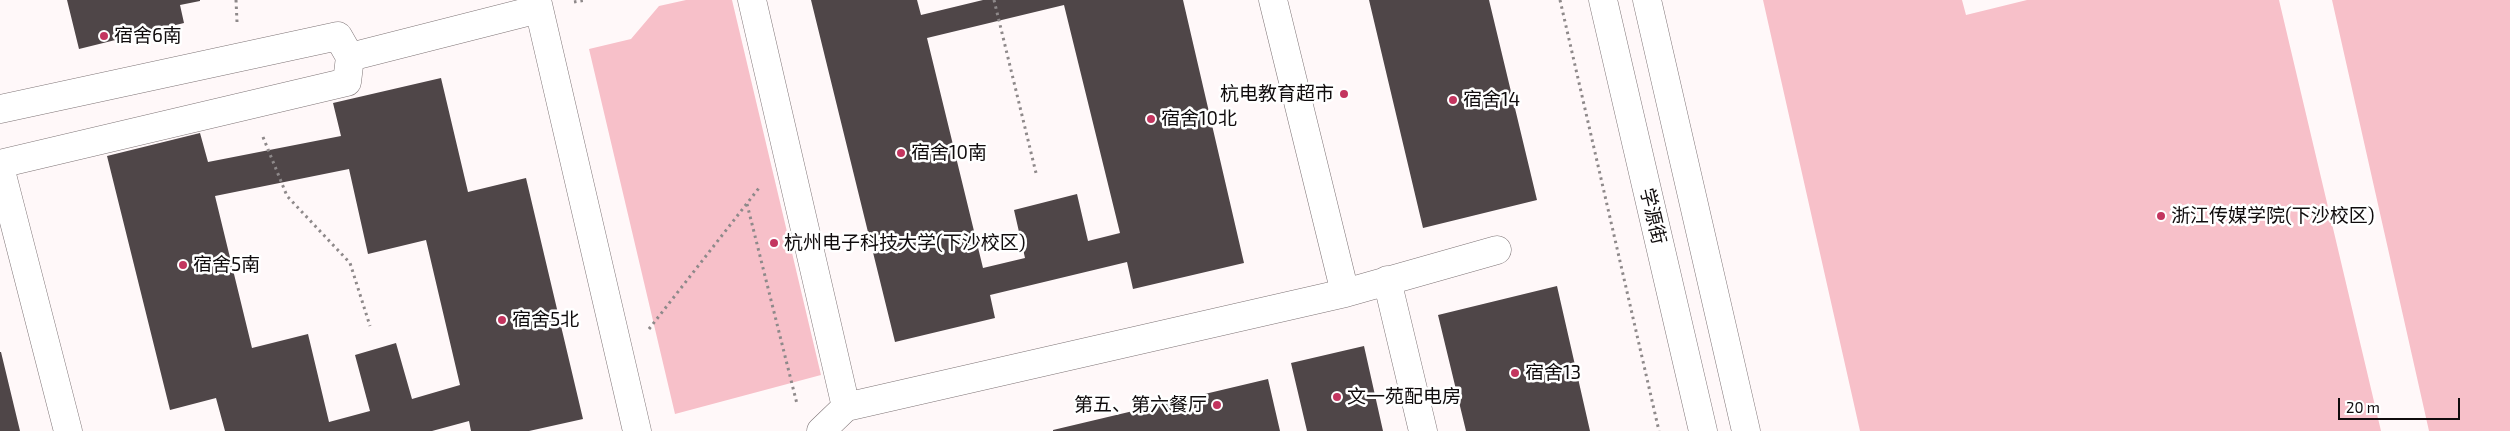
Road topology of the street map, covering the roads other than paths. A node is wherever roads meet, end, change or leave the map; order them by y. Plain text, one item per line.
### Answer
1 (752, 0) edge
2 (1273, 0) edge
3 (1603, 0) edge
4 (1647, 0) edge
5 (538, 5) edge
6 (350, 57) junction
7 (0, 109) edge
8 (2, 179) edge
9 (1497, 250) dead end
10 (1387, 280) junction
11 (1345, 293) junction
12 (846, 407) junction
13 (68, 431) edge
14 (637, 431) edge
15 (821, 431) edge
16 (1423, 431) edge
17 (1703, 431) edge
18 (1746, 431) edge

1 - 12 main road
2 - 11 main road
3 - 17 main road, 学源街
4 - 18 main road
5 - 6 main road
5 - 14 main road
6 - 7 main road
6 - 8 main road
8 - 13 main road
9 - 10 main road
10 - 11 main road
10 - 16 main road
11 - 12 main road
12 - 15 main road

